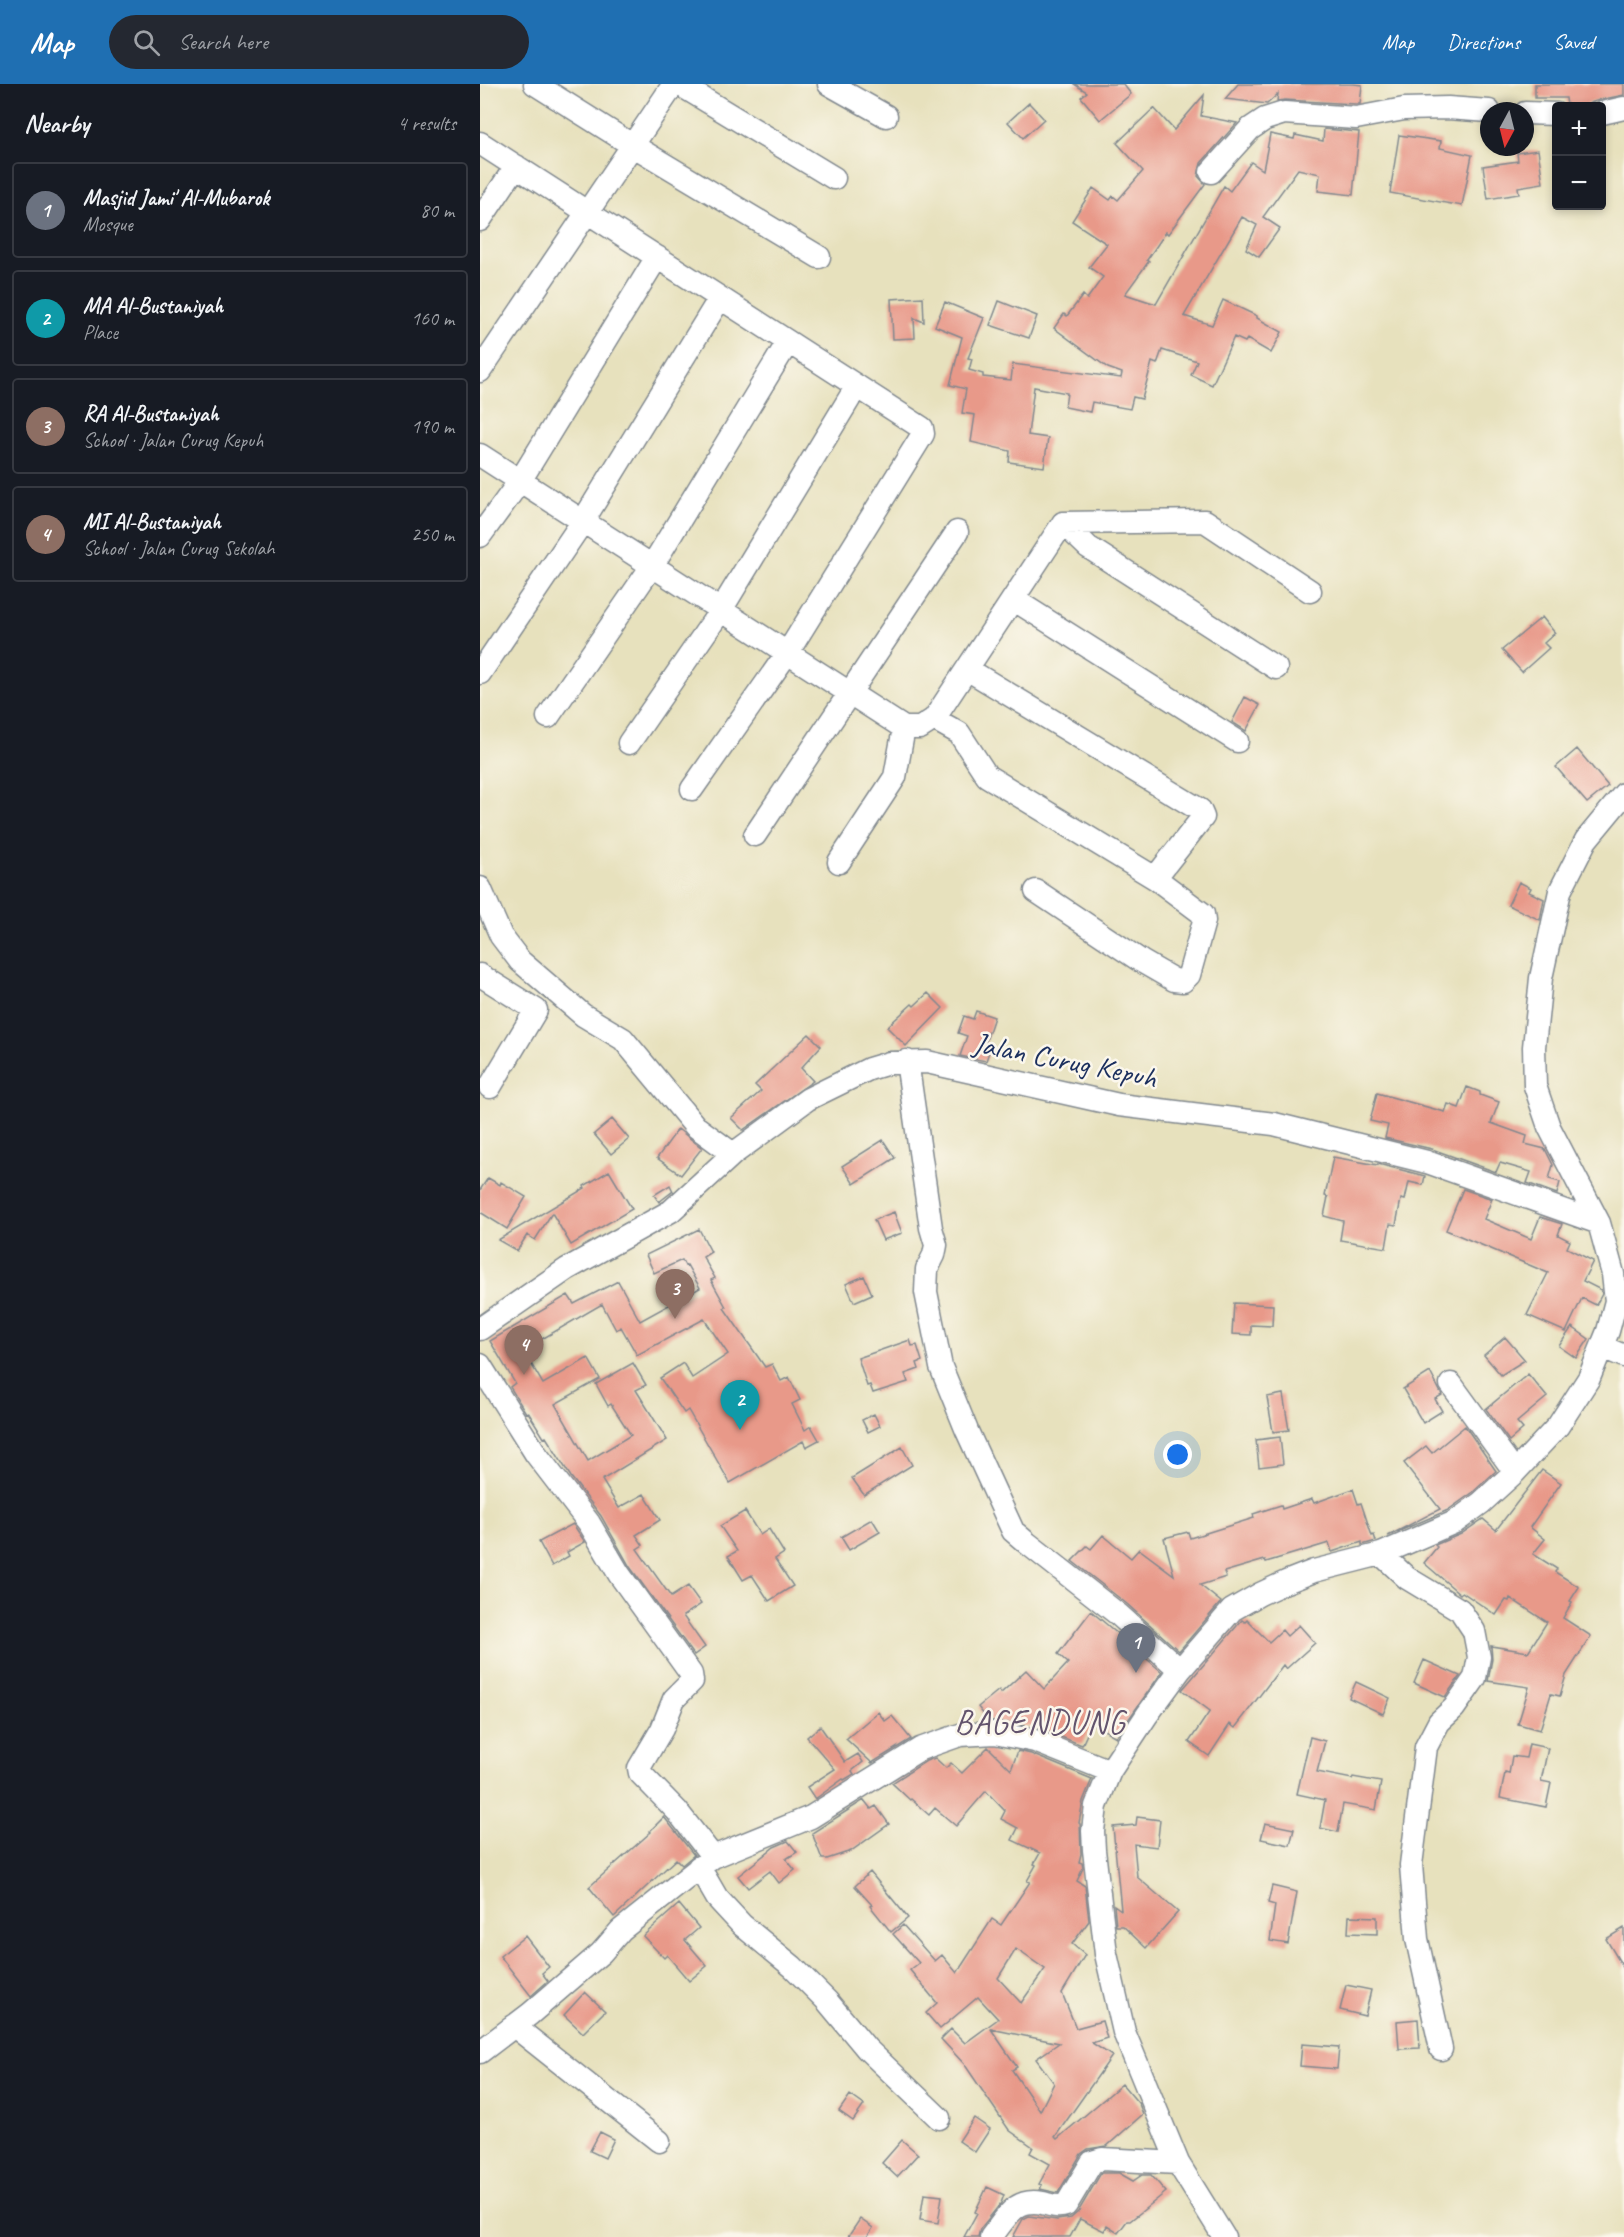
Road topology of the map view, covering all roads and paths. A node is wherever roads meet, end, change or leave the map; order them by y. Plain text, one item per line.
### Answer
1 (536, 84) edge
2 (674, 84) edge
3 (680, 84) edge
4 (829, 84) edge
5 (1624, 108) edge
6 (1480, 110) edge
7 (1606, 112) edge
8 (1534, 113) edge
9 (1552, 114) edge
10 (886, 116) dead end
11 (480, 143) edge
12 (632, 145) junction
13 (516, 166) junction
14 (1211, 172) dead end
15 (834, 178) dead end
16 (587, 212) junction
17 (480, 220) edge
18 (657, 257) junction
19 (819, 257) dead end
20 (720, 298) junction
21 (788, 342) junction
22 (480, 371) edge
23 (857, 386) junction
24 (480, 455) edge
25 (520, 481) junction
26 (583, 521) junction
27 (1063, 523) junction
28 (957, 532) dead end
29 (480, 536) edge
30 (652, 566) junction
31 (1310, 591) dead end
32 (1013, 599) junction
33 (721, 610) junction
34 (788, 652) junction
35 (1276, 668) dead end
36 (967, 669) junction
37 (480, 673) edge
38 (851, 692) junction
39 (548, 717) dead end
40 (934, 719) junction
41 (903, 728) junction
42 (1237, 741) dead end
43 (629, 743) dead end
44 (692, 789) dead end
45 (1624, 794) edge
46 (755, 835) dead end
47 (839, 862) dead end
48 (1155, 879) junction
49 (480, 888) edge
50 (1036, 891) dead end
51 (480, 975) edge
52 (907, 1061) junction
53 (490, 1087) dead end
54 (733, 1154) junction
55 (1599, 1223) junction
56 (480, 1329) edge
57 (1602, 1347) junction
58 (1624, 1356) edge
59 (480, 1365) edge
60 (1450, 1384) dead end
61 (1515, 1472) junction
62 (1381, 1554) junction
63 (1180, 1670) junction
64 (1110, 1771) junction
65 (706, 1862) junction
66 (514, 2026) junction
67 (1441, 2049) dead end
68 (480, 2052) edge
69 (939, 2118) dead end
70 (659, 2141) dead end
71 (1178, 2163) junction
72 (992, 2237) edge
73 (1224, 2237) edge

1 - 12 street
2 - 12 street
3 - 15 street
4 - 10 street
5 - 7 street
6 - 14 street
8 - 9 street
11 - 13 street
12 - 16 street
12 - 19 street
13 - 16 street
13 - 17 street
16 - 18 street
16 - 22 street
18 - 20 street
18 - 25 street
20 - 21 street
20 - 26 street
21 - 23 street
21 - 30 street
23 - 33 street
23 - 34 street
24 - 25 street
25 - 26 street
25 - 29 street
26 - 30 street
26 - 37 street
27 - 31 street
27 - 32 street
27 - 35 street
28 - 38 street
30 - 33 street
30 - 39 street
32 - 36 street
32 - 42 street
33 - 34 street
33 - 43 street
34 - 38 street
34 - 44 street
36 - 40 street
36 - 48 street
38 - 41 street
38 - 46 street
40 - 41 street
40 - 48 street
41 - 47 street
45 - 55 street
48 - 50 street
49 - 54 street
51 - 53 street
52 - 54 street, Jalan Curug Kepuh
52 - 55 street, Jalan Curug Kepuh
52 - 63 street
54 - 56 street, Jalan Curug Kepuh
55 - 57 street
57 - 58 street
57 - 61 street
59 - 65 street
60 - 61 street
61 - 62 street
62 - 63 street
62 - 67 street
63 - 64 street
64 - 65 street
64 - 71 street
65 - 66 street
65 - 69 street
66 - 68 street
66 - 70 street
71 - 72 street
71 - 73 street

